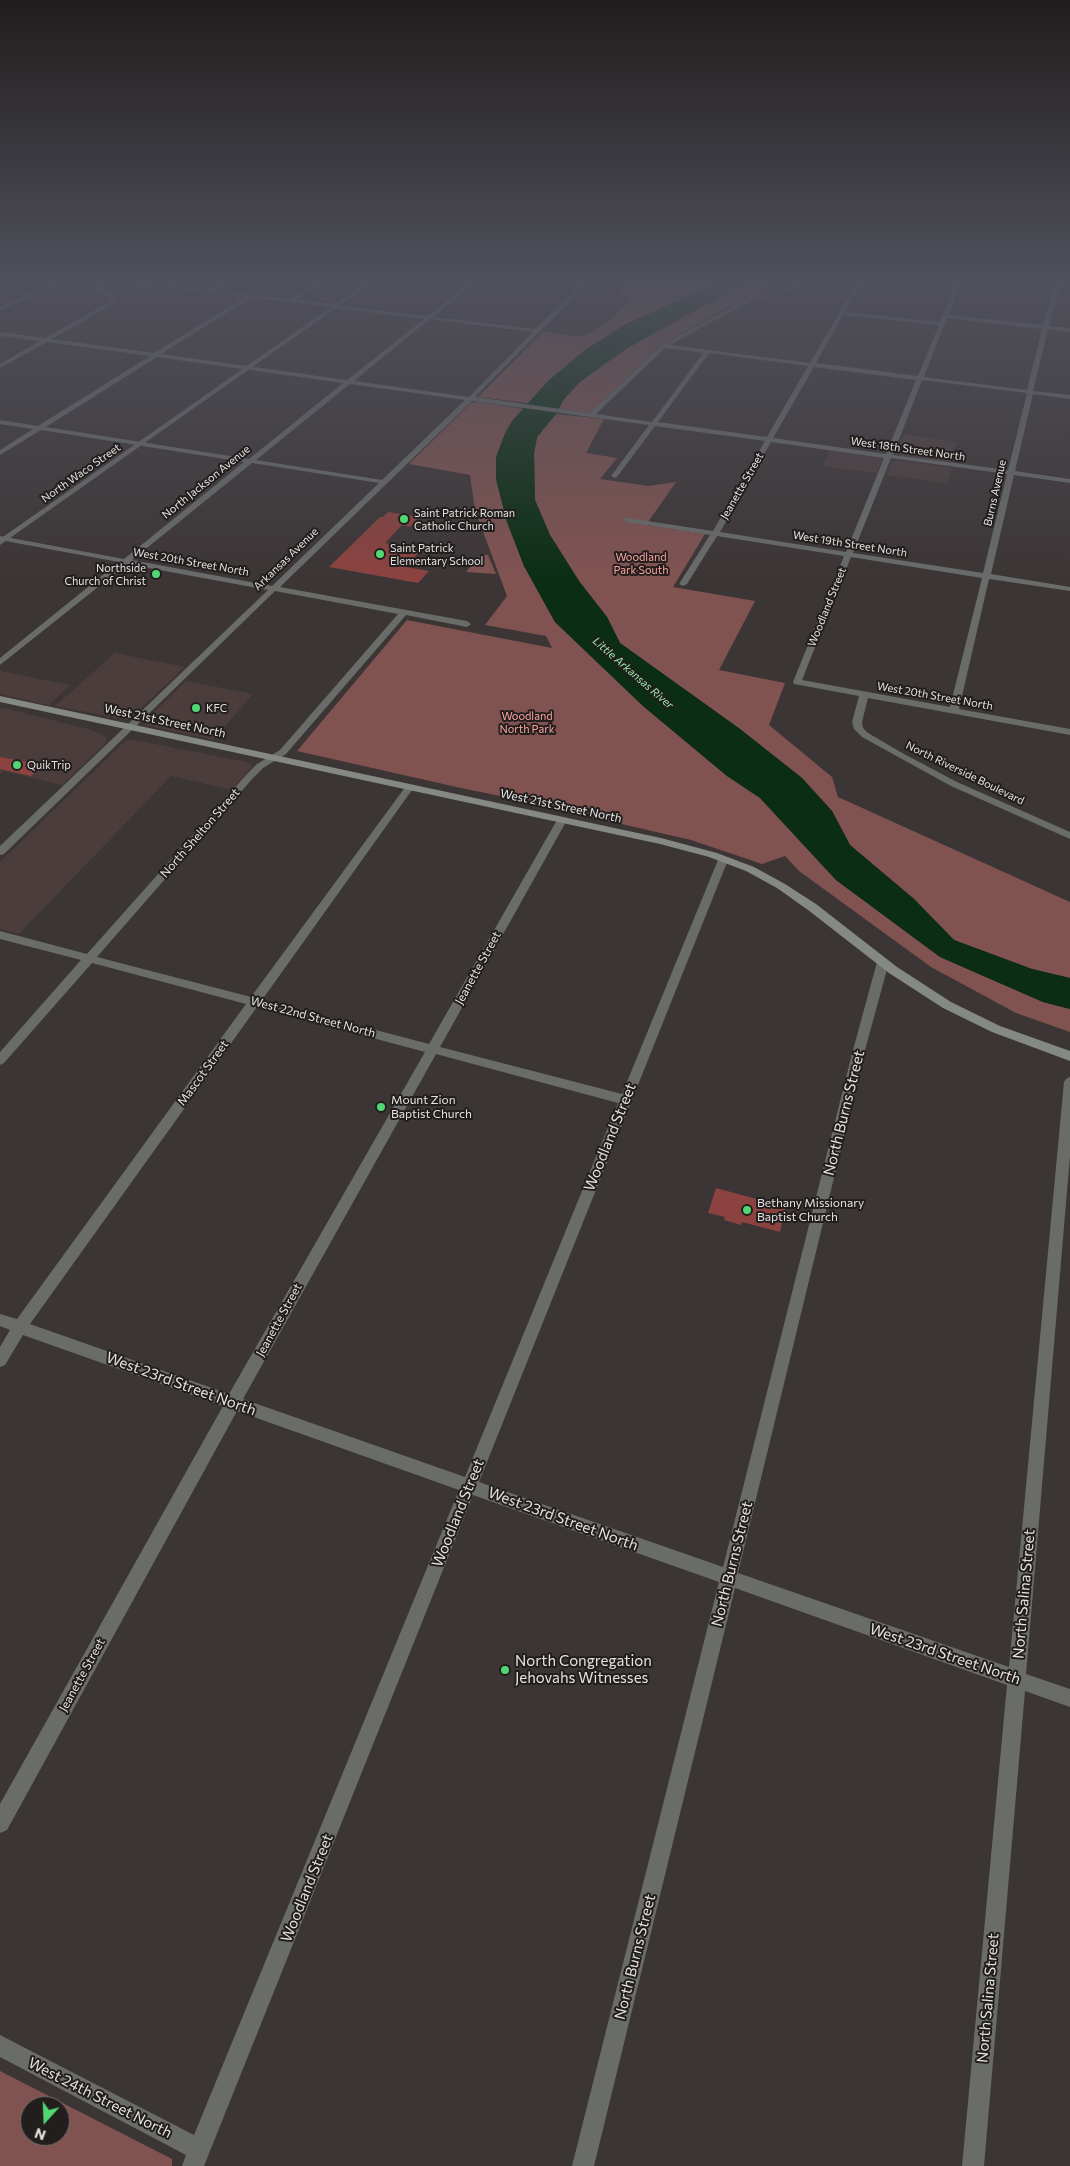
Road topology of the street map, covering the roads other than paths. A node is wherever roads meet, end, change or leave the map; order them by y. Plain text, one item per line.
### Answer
1 (111, 383) edge
2 (228, 383) edge
3 (347, 383) edge
4 (356, 383) edge
5 (486, 383) edge
6 (625, 383) edge
7 (684, 383) edge
8 (802, 383) edge
9 (918, 383) edge
10 (960, 383) edge
11 (1032, 383) edge
12 (1030, 392) junction
13 (1070, 398) edge
14 (470, 399) junction
15 (592, 414) junction
16 (0, 422) edge
17 (654, 424) junction
18 (40, 428) junction
19 (769, 440) junction
20 (142, 444) junction
21 (0, 453) edge
22 (888, 456) junction
23 (250, 461) junction
24 (1011, 473) junction
25 (615, 476) dead end
26 (1070, 481) edge
27 (384, 482) junction
28 (627, 520) dead end
29 (715, 534) junction
30 (2, 540) edge
31 (848, 555) junction
32 (126, 561) junction
33 (986, 576) junction
34 (683, 584) dead end
35 (274, 588) junction
36 (1070, 589) edge
37 (404, 612) junction
38 (467, 624) dead end
39 (0, 662) edge
40 (797, 682) joint
41 (864, 694) junction
42 (0, 700) edge
43 (954, 711) junction
44 (130, 727) junction
45 (1070, 732) edge
46 (273, 758) junction
47 (409, 788) junction
48 (562, 820) junction
49 (1070, 836) edge
50 (0, 852) edge
51 (723, 860) junction
52 (0, 935) edge
53 (90, 958) junction
54 (883, 962) junction
55 (254, 1001) junction
56 (433, 1049) junction
57 (1070, 1056) edge
58 (0, 1060) edge
59 (1070, 1082) edge
60 (625, 1100) junction
61 (0, 1320) edge
62 (20, 1327) junction
63 (0, 1360) edge
64 (233, 1402) junction
65 (469, 1486) junction
66 (729, 1578) junction
67 (1016, 1679) junction
68 (1070, 1698) edge
69 (0, 1823) edge
70 (0, 2046) edge
71 (197, 2158) edge
72 (583, 2166) edge
73 (973, 2166) edge

1 - 18 street
2 - 20 street, North Waco Street
3 - 23 street, North Jackson Avenue
4 - 14 street, West 18th Street North
5 - 14 street, Arkansas Avenue
6 - 15 street
7 - 17 street
8 - 19 street, Jeanette Street
9 - 22 street, Woodland Street
10 - 12 street
11 - 12 street, Burns Avenue
12 - 13 street
12 - 24 street, Burns Avenue
14 - 15 street, West 18th Street North
14 - 27 street, Arkansas Avenue
15 - 17 street, West 18th Street North
16 - 18 street
17 - 19 street, West 18th Street North
17 - 25 street
18 - 20 street
18 - 21 street
19 - 22 street, West 18th Street North
19 - 29 street, Jeanette Street
20 - 23 street
20 - 30 street, North Waco Street
22 - 24 street, West 18th Street North
22 - 31 street, Woodland Street
23 - 27 street
23 - 32 street, North Jackson Avenue
24 - 26 street, West 18th Street North
24 - 33 street, Burns Avenue
27 - 35 street, Arkansas Avenue
28 - 29 street, West 19th Street North
29 - 31 street, West 19th Street North
29 - 34 street, Jeanette Street
30 - 32 street, West 20th Street North
31 - 33 street, West 19th Street North
31 - 40 street, Woodland Street
32 - 35 street, West 20th Street North
32 - 39 street, North Jackson Avenue
33 - 36 street, West 19th Street North
33 - 43 street, Burns Avenue
35 - 37 street, West 20th Street North
35 - 44 street, Arkansas Avenue
37 - 38 street, West 20th Street North
37 - 46 street, North Shelton Street
40 - 41 street, West 20th Street North
41 - 43 street, West 20th Street North
41 - 49 street, North Riverside Boulevard
42 - 44 main road, West 21st Street North
43 - 45 street, West 20th Street North
44 - 46 main road, West 21st Street North
44 - 50 street, Arkansas Avenue
46 - 47 main road, West 21st Street North
46 - 53 street, North Shelton Street
47 - 48 main road, West 21st Street North
47 - 55 street, Mascot Street
48 - 51 main road, West 21st Street North
48 - 56 street, Jeanette Street
51 - 54 main road, West 21st Street North
51 - 60 street, Woodland Street
52 - 53 street, West 22nd Street North
53 - 55 street, West 22nd Street North
53 - 58 street, North Shelton Street
54 - 57 main road, West 21st Street North
54 - 66 street, North Burns Street
55 - 56 street, West 22nd Street North
55 - 62 street, Mascot Street
56 - 60 street, West 22nd Street North
56 - 64 street, Jeanette Street
59 - 67 street, North Salina Street
60 - 65 street, Woodland Street
61 - 62 street, West 23rd Street North
62 - 63 street, Mascot Street
62 - 64 street, West 23rd Street North
64 - 65 street, West 23rd Street North
64 - 69 street, Jeanette Street
65 - 66 street, West 23rd Street North
65 - 71 street, Woodland Street
66 - 67 street, West 23rd Street North
66 - 72 street, North Burns Street
67 - 68 street, West 23rd Street North
67 - 73 street, North Salina Street
70 - 71 street, West 24th Street North

